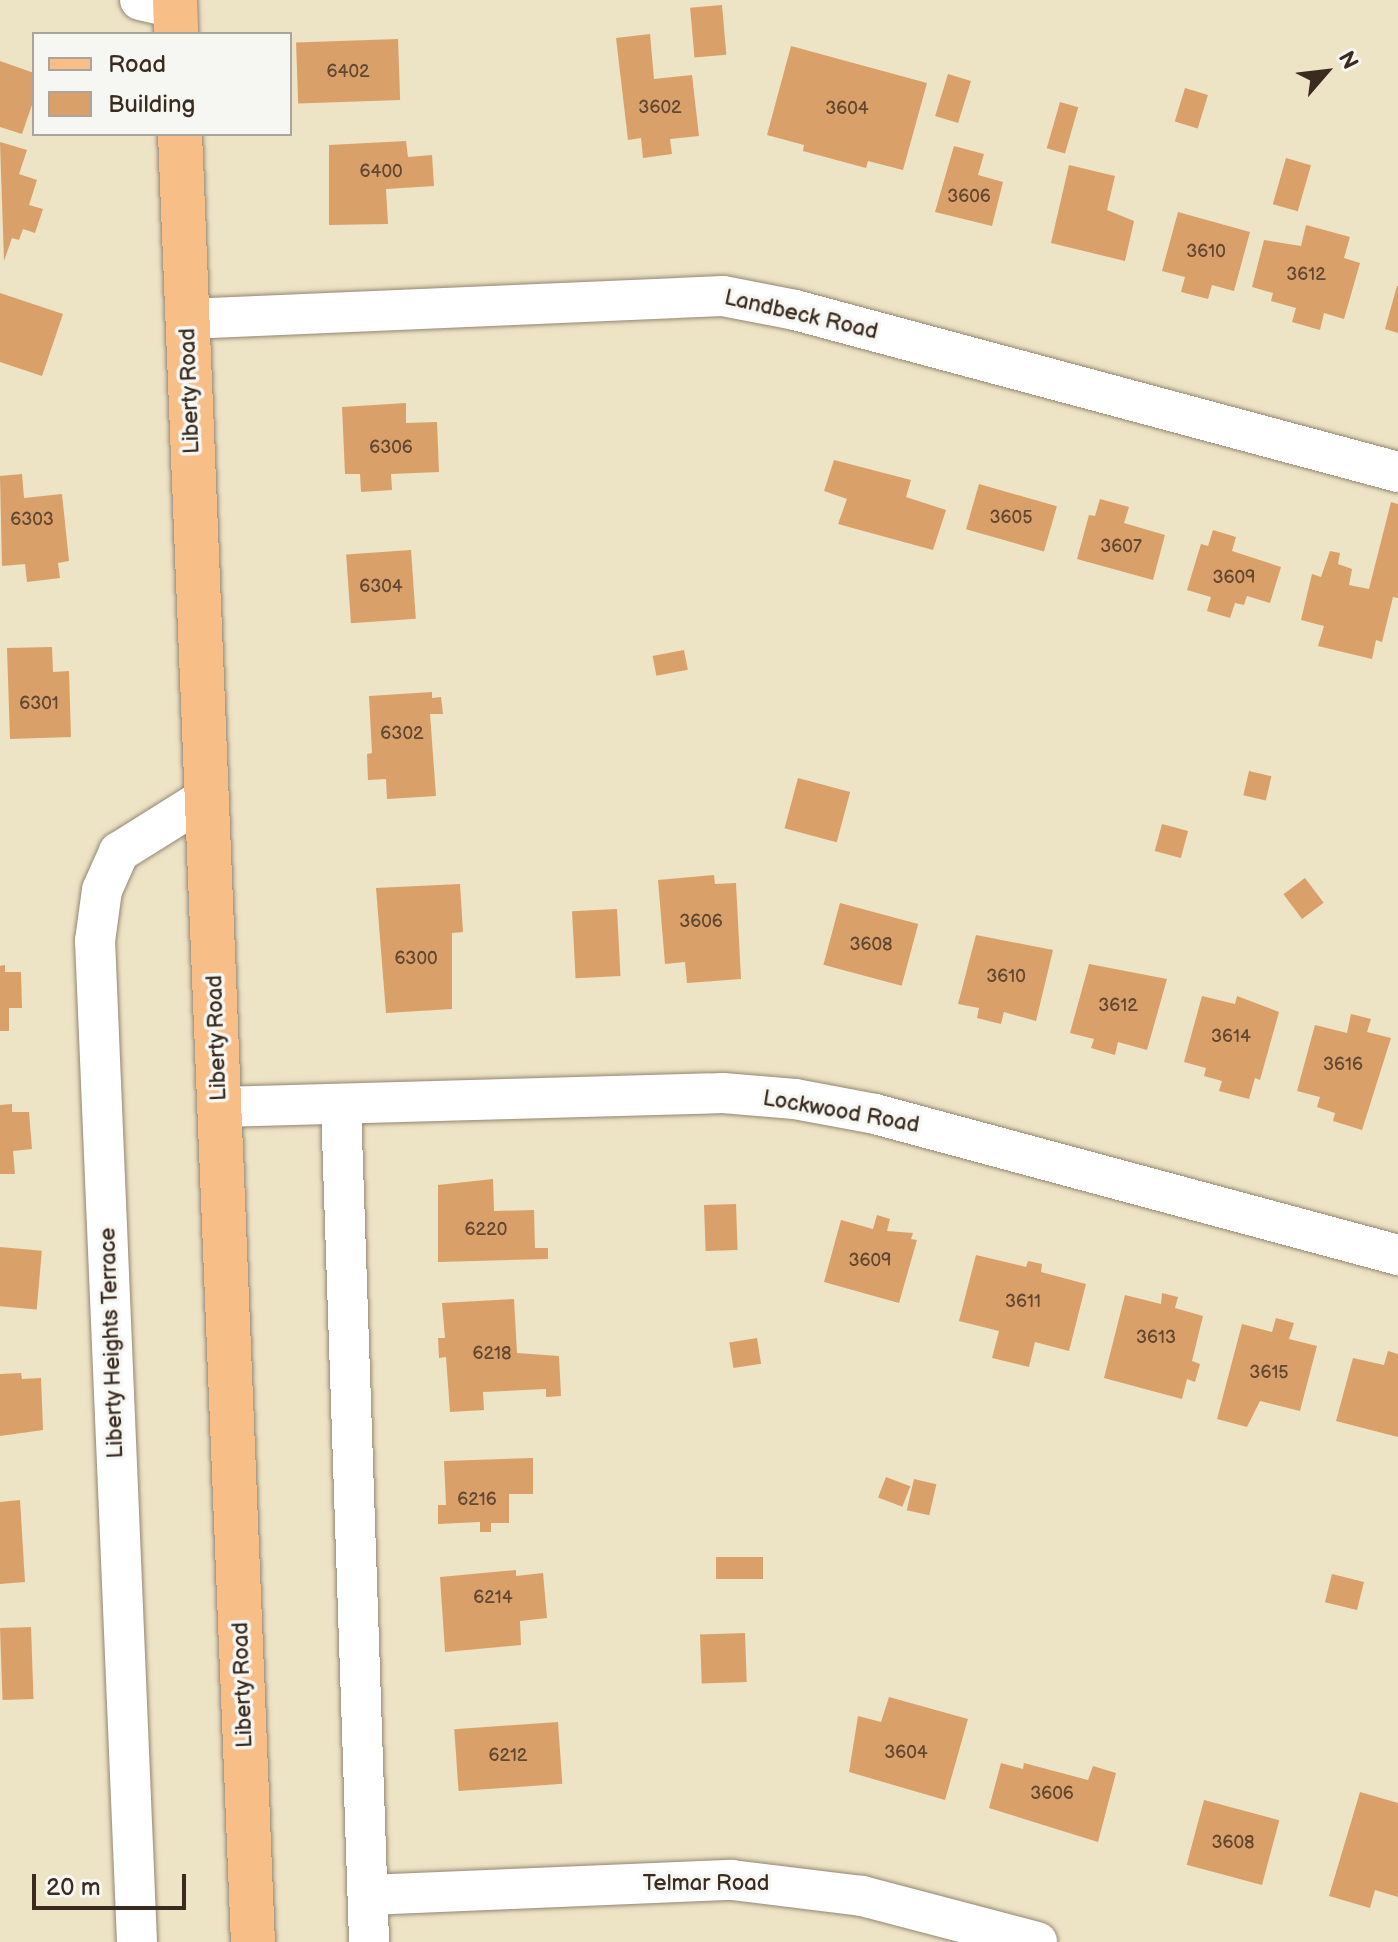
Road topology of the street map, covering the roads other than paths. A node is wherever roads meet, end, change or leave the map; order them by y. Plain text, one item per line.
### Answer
1 (180, 136) edge
2 (187, 319) junction
3 (1398, 472) edge
4 (207, 797) junction
5 (341, 1105) junction
6 (220, 1107) junction
7 (1398, 1255) edge
8 (368, 1895) junction
9 (137, 1942) edge
10 (253, 1942) edge
11 (369, 1942) edge
12 (1037, 1942) edge

1 - 2 main road, Liberty Road
2 - 3 street, Landbeck Road
2 - 4 main road, Liberty Road
4 - 6 main road, Liberty Road
4 - 9 street, Liberty Heights Terrace
5 - 6 street, Lockwood Road
5 - 7 street, Lockwood Road
5 - 8 street
6 - 10 main road, Liberty Road
8 - 11 street
8 - 12 street, Telmar Road

